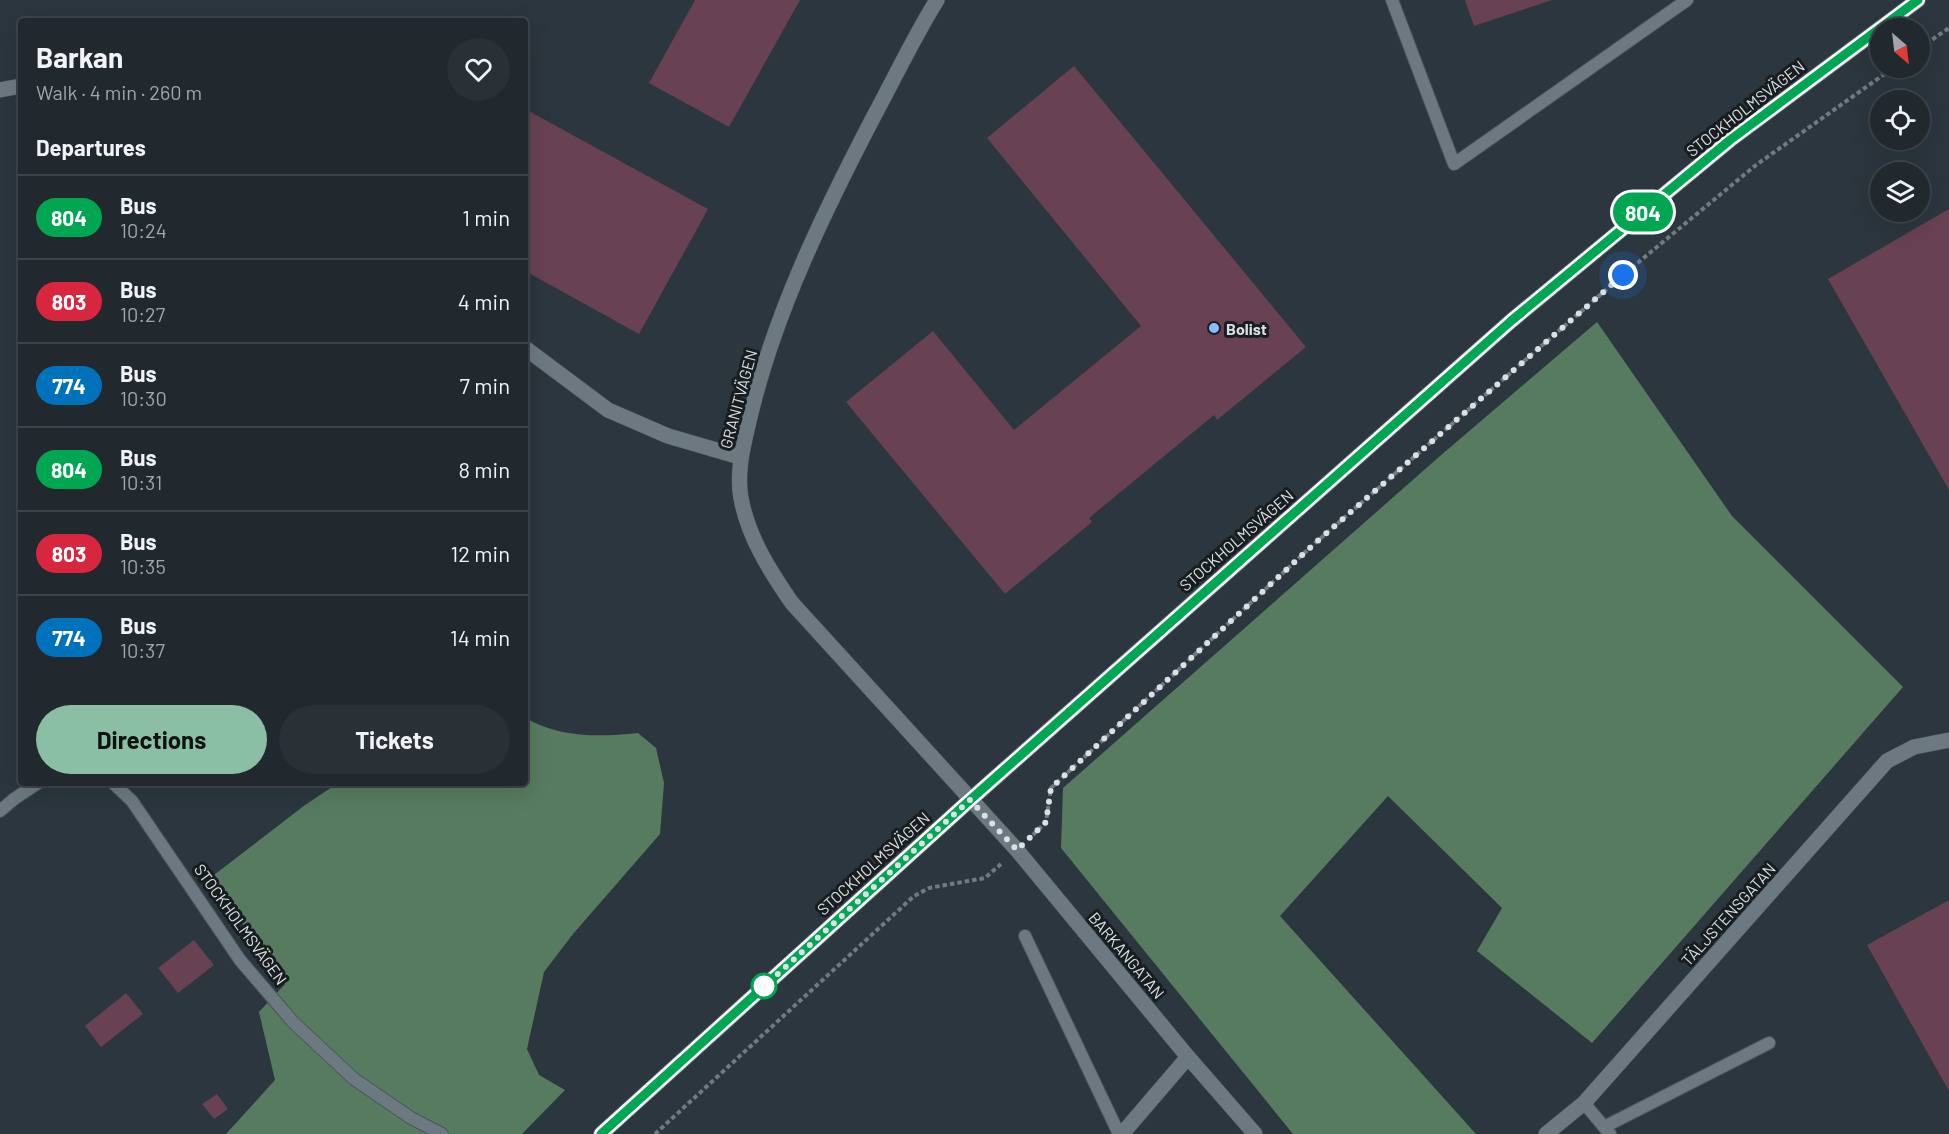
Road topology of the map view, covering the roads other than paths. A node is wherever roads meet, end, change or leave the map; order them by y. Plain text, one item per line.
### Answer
1 (937, 0) edge
2 (1392, 0) edge
3 (1687, 0) edge
4 (1918, 0) edge
5 (18, 87) edge
6 (0, 90) edge
7 (528, 350) edge
8 (740, 457) junction
9 (1949, 740) edge
10 (34, 786) edge
11 (116, 786) edge
12 (970, 800) junction
13 (0, 811) edge
14 (1025, 936) dead end
15 (1769, 1043) dead end
16 (1188, 1057) junction
17 (1584, 1103) junction
18 (1607, 1130) edge
19 (442, 1134) edge
20 (601, 1134) edge
21 (1120, 1134) edge
22 (1255, 1134) edge
23 (1546, 1134) edge

1 - 8 street, GRANITVÄGEN
2 - 3 lane
4 - 12 street, STOCKHOLMSVÄGEN
5 - 6 street
7 - 8 street
8 - 12 street, GRANITVÄGEN
9 - 17 street, TÄLJSTENSGATAN
10 - 13 lane
11 - 19 lane, STOCKHOLMSVÄGEN
12 - 16 street, BARKANGATAN
12 - 20 street, STOCKHOLMSVÄGEN
14 - 21 lane
15 - 18 lane
16 - 21 street
16 - 22 street, BARKANGATAN
17 - 18 lane
17 - 23 street, TÄLJSTENSGATAN

